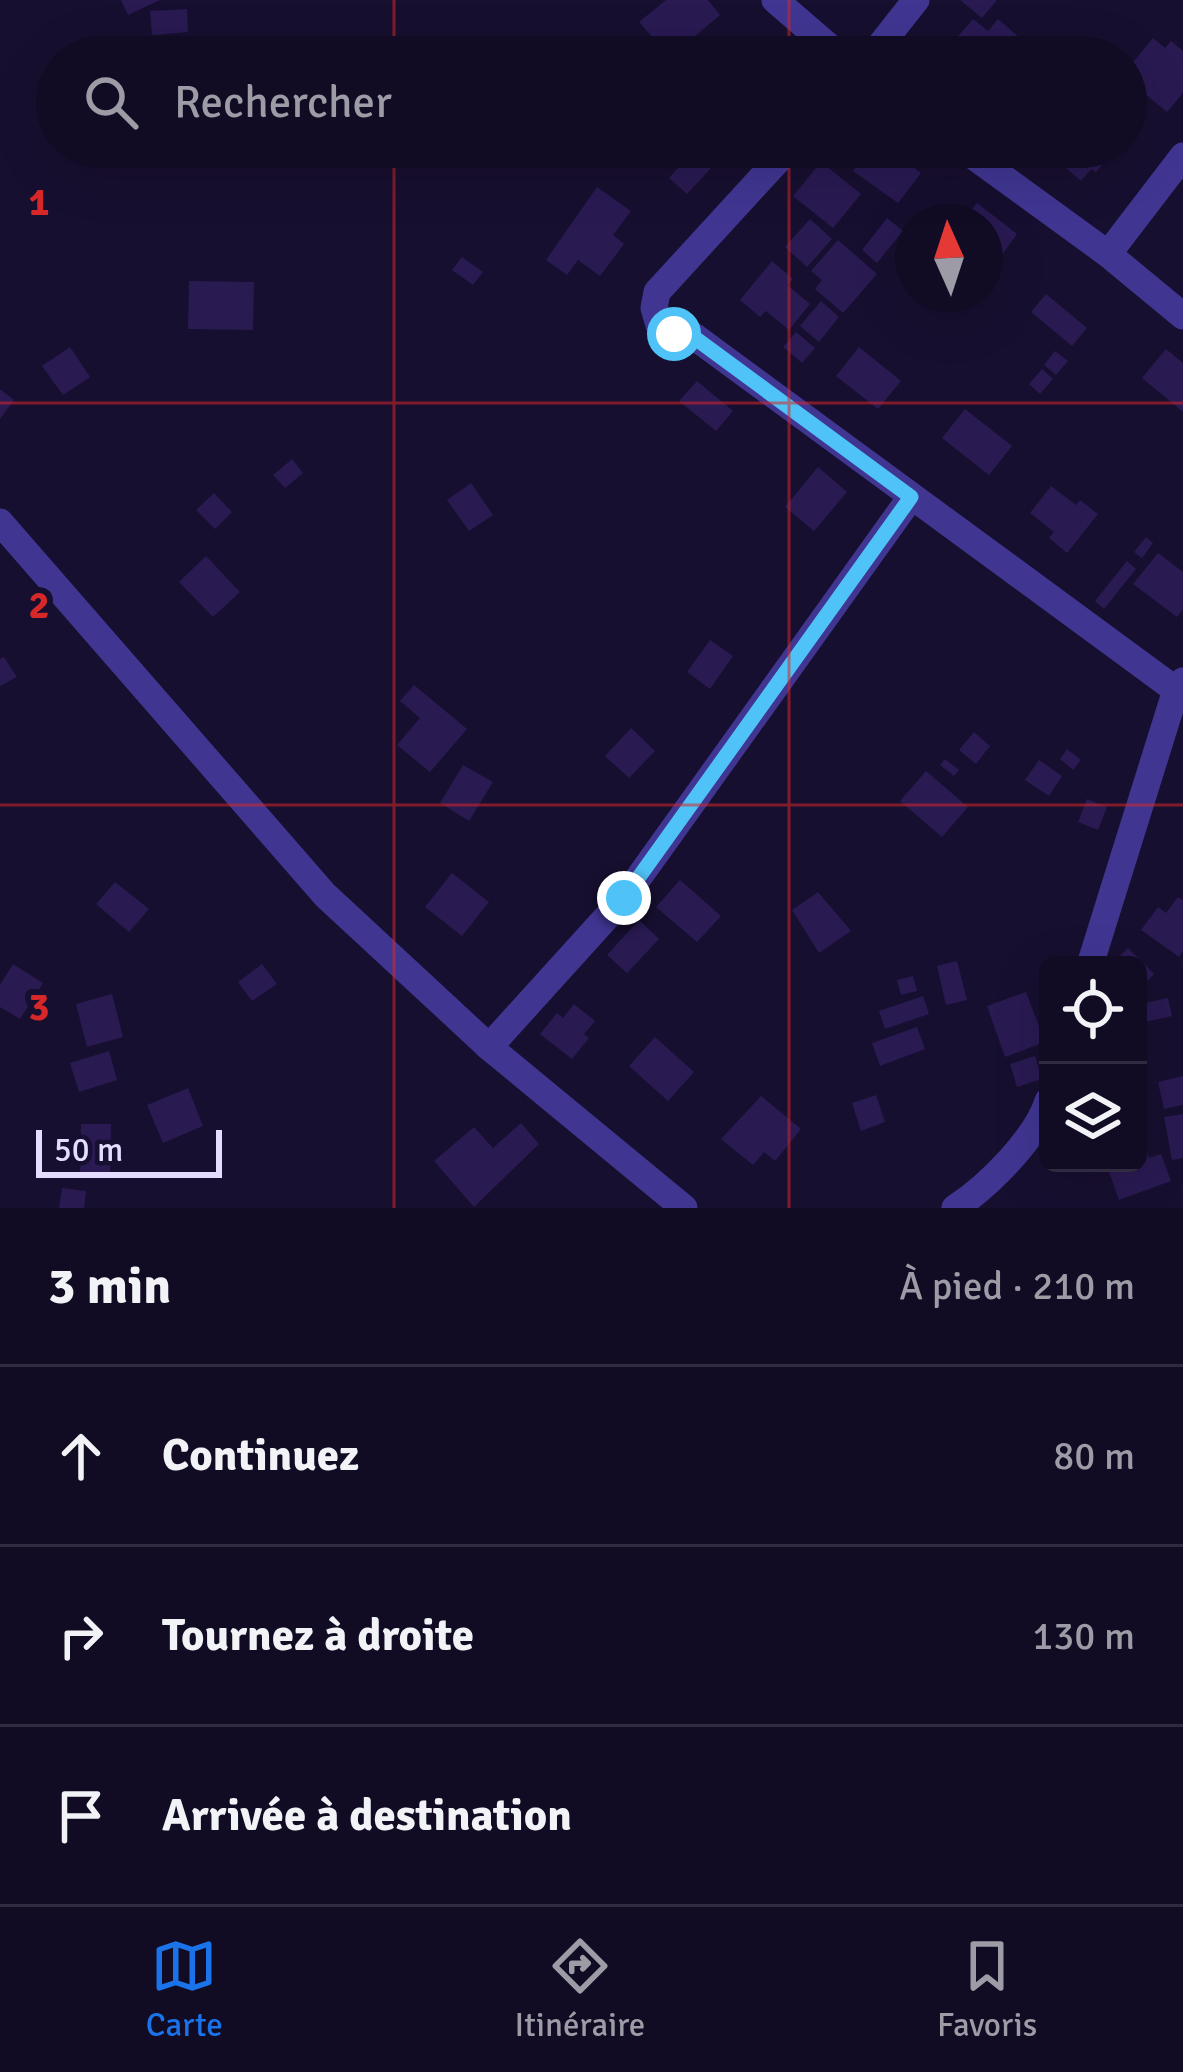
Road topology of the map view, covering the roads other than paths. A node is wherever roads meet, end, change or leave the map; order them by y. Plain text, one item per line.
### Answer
1 (776, 0) edge
2 (916, 0) edge
3 (817, 36) edge
4 (888, 36) edge
5 (1183, 156) edge
6 (771, 168) edge
7 (990, 168) edge
8 (1108, 254) junction
9 (1183, 316) edge
10 (911, 497) junction
11 (0, 522) edge
12 (1180, 685) edge
13 (1093, 956) edge
14 (489, 1047) junction
15 (1039, 1122) edge
16 (684, 1208) edge
17 (955, 1208) edge

1 - 3 street
2 - 4 street
5 - 8 street
6 - 10 street
7 - 8 street
8 - 9 street
10 - 12 street
10 - 14 street
11 - 14 street
12 - 13 street
14 - 16 street
15 - 17 street

